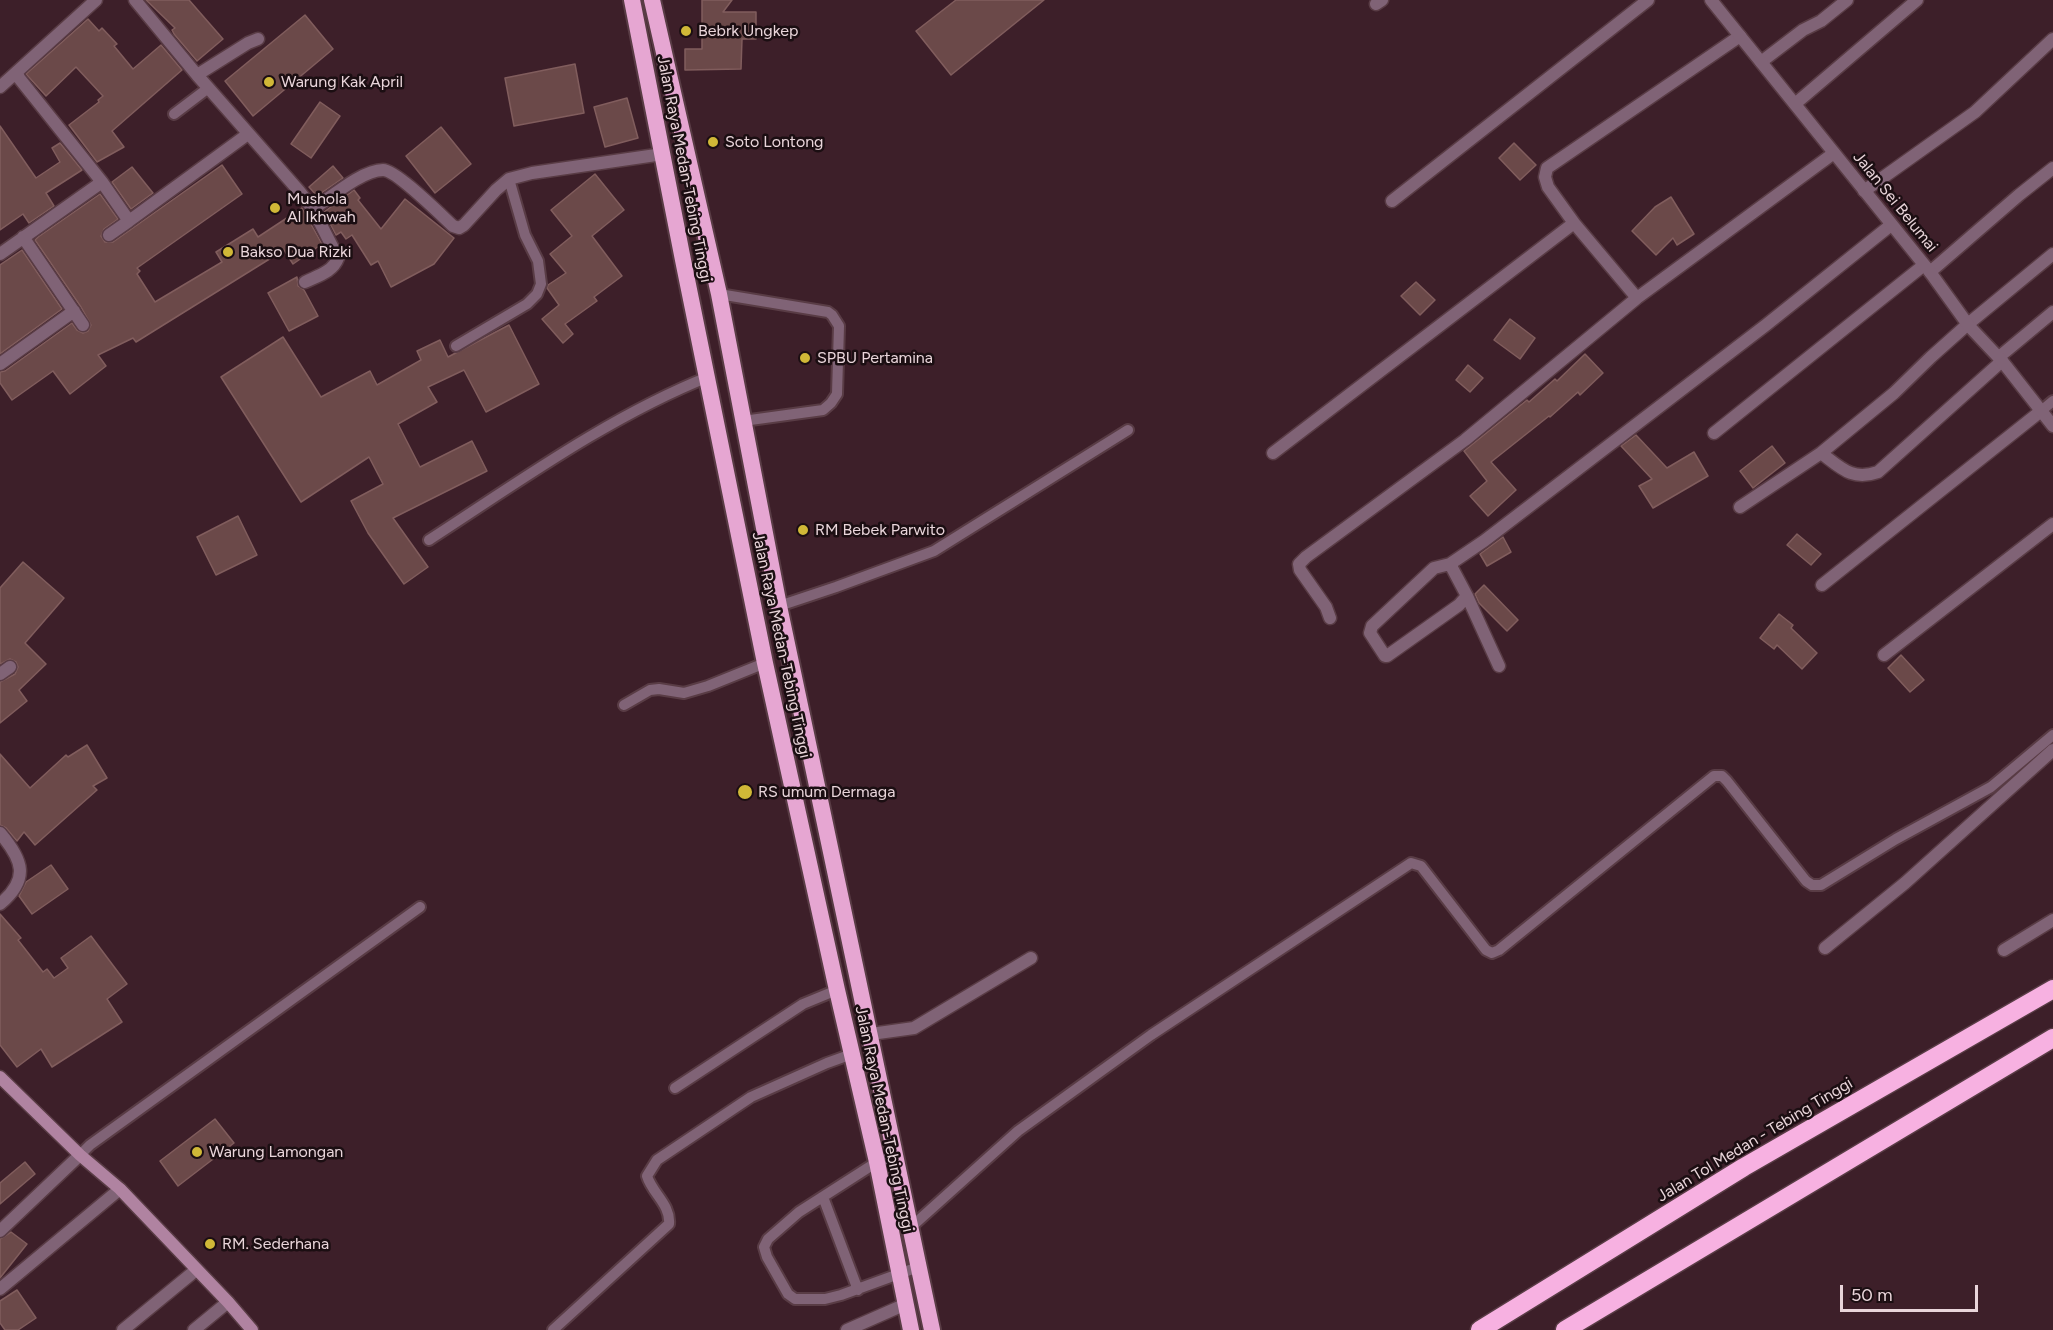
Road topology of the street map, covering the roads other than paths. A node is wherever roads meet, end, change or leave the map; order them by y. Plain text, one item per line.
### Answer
1 (96, 0) edge
2 (135, 0) edge
3 (632, 0) edge
4 (652, 0) edge
5 (1648, 0) edge
6 (1711, 0) edge
7 (1847, 0) edge
8 (1917, 0) edge
9 (1740, 36) junction
10 (258, 39) dead end
11 (2053, 39) edge
12 (1761, 62) junction
13 (17, 73) junction
14 (196, 75) junction
15 (0, 87) edge
16 (207, 88) junction
17 (1795, 104) junction
18 (174, 114) dead end
19 (248, 134) junction
20 (1834, 153) junction
21 (663, 154) junction
22 (2053, 168) edge
23 (509, 179) junction
24 (102, 182) junction
25 (1863, 191) junction
26 (1392, 201) dead end
27 (313, 209) junction
28 (129, 221) junction
29 (1574, 223) junction
30 (1891, 225) junction
31 (109, 234) dead end
32 (23, 237) junction
33 (0, 254) edge
34 (2053, 254) edge
35 (1927, 269) junction
36 (305, 282) dead end
37 (718, 294) junction
38 (1637, 298) junction
39 (74, 311) junction
40 (2053, 312) edge
41 (1968, 324) junction
42 (83, 325) dead end
43 (456, 346) dead end
44 (2000, 359) junction
45 (0, 364) edge
46 (708, 377) junction
47 (2053, 401) edge
48 (2041, 411) junction
49 (743, 421) junction
50 (2053, 426) edge
51 (1128, 430) dead end
52 (1714, 433) dead end
53 (1273, 453) dead end
54 (1821, 453) junction
55 (1740, 507) dead end
56 (2053, 524) edge
57 (429, 540) dead end
58 (1450, 564) junction
59 (1822, 585) dead end
60 (1467, 596) junction
61 (779, 606) junction
62 (1330, 618) dead end
63 (1884, 655) dead end
64 (765, 663) junction
65 (1499, 666) dead end
66 (624, 705) dead end
67 (2053, 735) edge
68 (2053, 750) edge
69 (0, 833) edge
70 (0, 904) edge
71 (420, 907) dead end
72 (2053, 920) edge
73 (1825, 948) dead end
74 (2004, 950) dead end
75 (1031, 958) dead end
76 (2053, 989) edge
77 (837, 990) junction
78 (871, 1034) junction
79 (2053, 1038) edge
80 (852, 1054) junction
81 (0, 1077) edge
82 (675, 1088) dead end
83 (80, 1155) junction
84 (895, 1156) junction
85 (877, 1162) junction
86 (120, 1190) junction
87 (823, 1197) junction
88 (910, 1228) junction
89 (0, 1231) edge
90 (918, 1267) junction
91 (196, 1270) junction
92 (900, 1273) junction
93 (0, 1289) edge
94 (858, 1290) junction
95 (228, 1302) junction
96 (906, 1304) junction
97 (123, 1330) edge
98 (194, 1330) edge
99 (252, 1330) edge
100 (553, 1330) edge
101 (847, 1330) edge
102 (911, 1330) edge
103 (932, 1330) edge
104 (1480, 1330) edge
105 (1565, 1330) edge

1 - 13 street
2 - 14 street
3 - 21 highway, Jalan Raya Medan-Tebing Tinggi
4 - 37 highway, Jalan Raya Medan-Tebing Tinggi
5 - 26 street
6 - 9 street, Jalan Sei Belumai
7 - 12 street
8 - 17 street
9 - 12 street, Jalan Sei Belumai
9 - 29 street
10 - 14 street
11 - 25 street
12 - 17 street, Jalan Sei Belumai
13 - 15 street
13 - 24 street
14 - 16 street
16 - 18 lane
16 - 19 street
17 - 20 street, Jalan Sei Belumai
19 - 27 street
19 - 28 street
20 - 25 street, Jalan Sei Belumai
20 - 38 street
21 - 23 street
21 - 46 highway, Jalan Raya Medan-Tebing Tinggi
22 - 35 street
23 - 27 street
23 - 43 lane
24 - 28 street
24 - 32 street
25 - 30 street, Jalan Sei Belumai
27 - 36 street
28 - 31 street
29 - 38 street
29 - 53 street
30 - 35 street, Jalan Sei Belumai
30 - 58 street
32 - 33 street
32 - 39 street
34 - 41 street
35 - 41 street, Jalan Sei Belumai
35 - 52 street
37 - 49 highway, Jalan Raya Medan-Tebing Tinggi
37 - 49 lane
38 - 62 street
39 - 42 street
39 - 45 street
40 - 44 street
41 - 44 street, Jalan Sei Belumai
41 - 54 street
44 - 48 street, Jalan Sei Belumai
44 - 54 street
46 - 57 lane
46 - 64 highway, Jalan Raya Medan-Tebing Tinggi
47 - 48 lane
48 - 50 street, Jalan Sei Belumai
48 - 59 street
49 - 61 highway, Jalan Raya Medan-Tebing Tinggi
51 - 61 lane
54 - 55 street
56 - 63 street
58 - 60 street
58 - 60 street
60 - 65 street
61 - 78 highway, Jalan Raya Medan-Tebing Tinggi
64 - 66 lane
64 - 77 highway, Jalan Raya Medan-Tebing Tinggi
67 - 88 lane
68 - 73 street
69 - 70 street
71 - 83 lane
72 - 74 street
75 - 78 street
76 - 104 highway, Jalan Tol Medan - Tebing Tinggi
77 - 80 highway, Jalan Raya Medan-Tebing Tinggi
77 - 82 lane
78 - 84 highway, Jalan Raya Medan-Tebing Tinggi
79 - 105 highway
80 - 85 highway, Jalan Raya Medan-Tebing Tinggi
80 - 100 lane
81 - 83 main road
83 - 86 main road
83 - 89 street
84 - 85 lane
84 - 88 highway, Jalan Raya Medan-Tebing Tinggi
85 - 87 lane
85 - 92 highway, Jalan Raya Medan-Tebing Tinggi
86 - 91 main road
86 - 93 street
87 - 94 lane
87 - 94 lane
88 - 90 highway, Jalan Raya Medan-Tebing Tinggi
90 - 92 lane
90 - 103 highway, Jalan Raya Medan-Tebing Tinggi
91 - 95 main road
91 - 97 street
92 - 94 lane
92 - 96 highway, Jalan Raya Medan-Tebing Tinggi
95 - 98 street
95 - 99 main road
96 - 101 street
96 - 102 highway, Jalan Raya Medan-Tebing Tinggi

